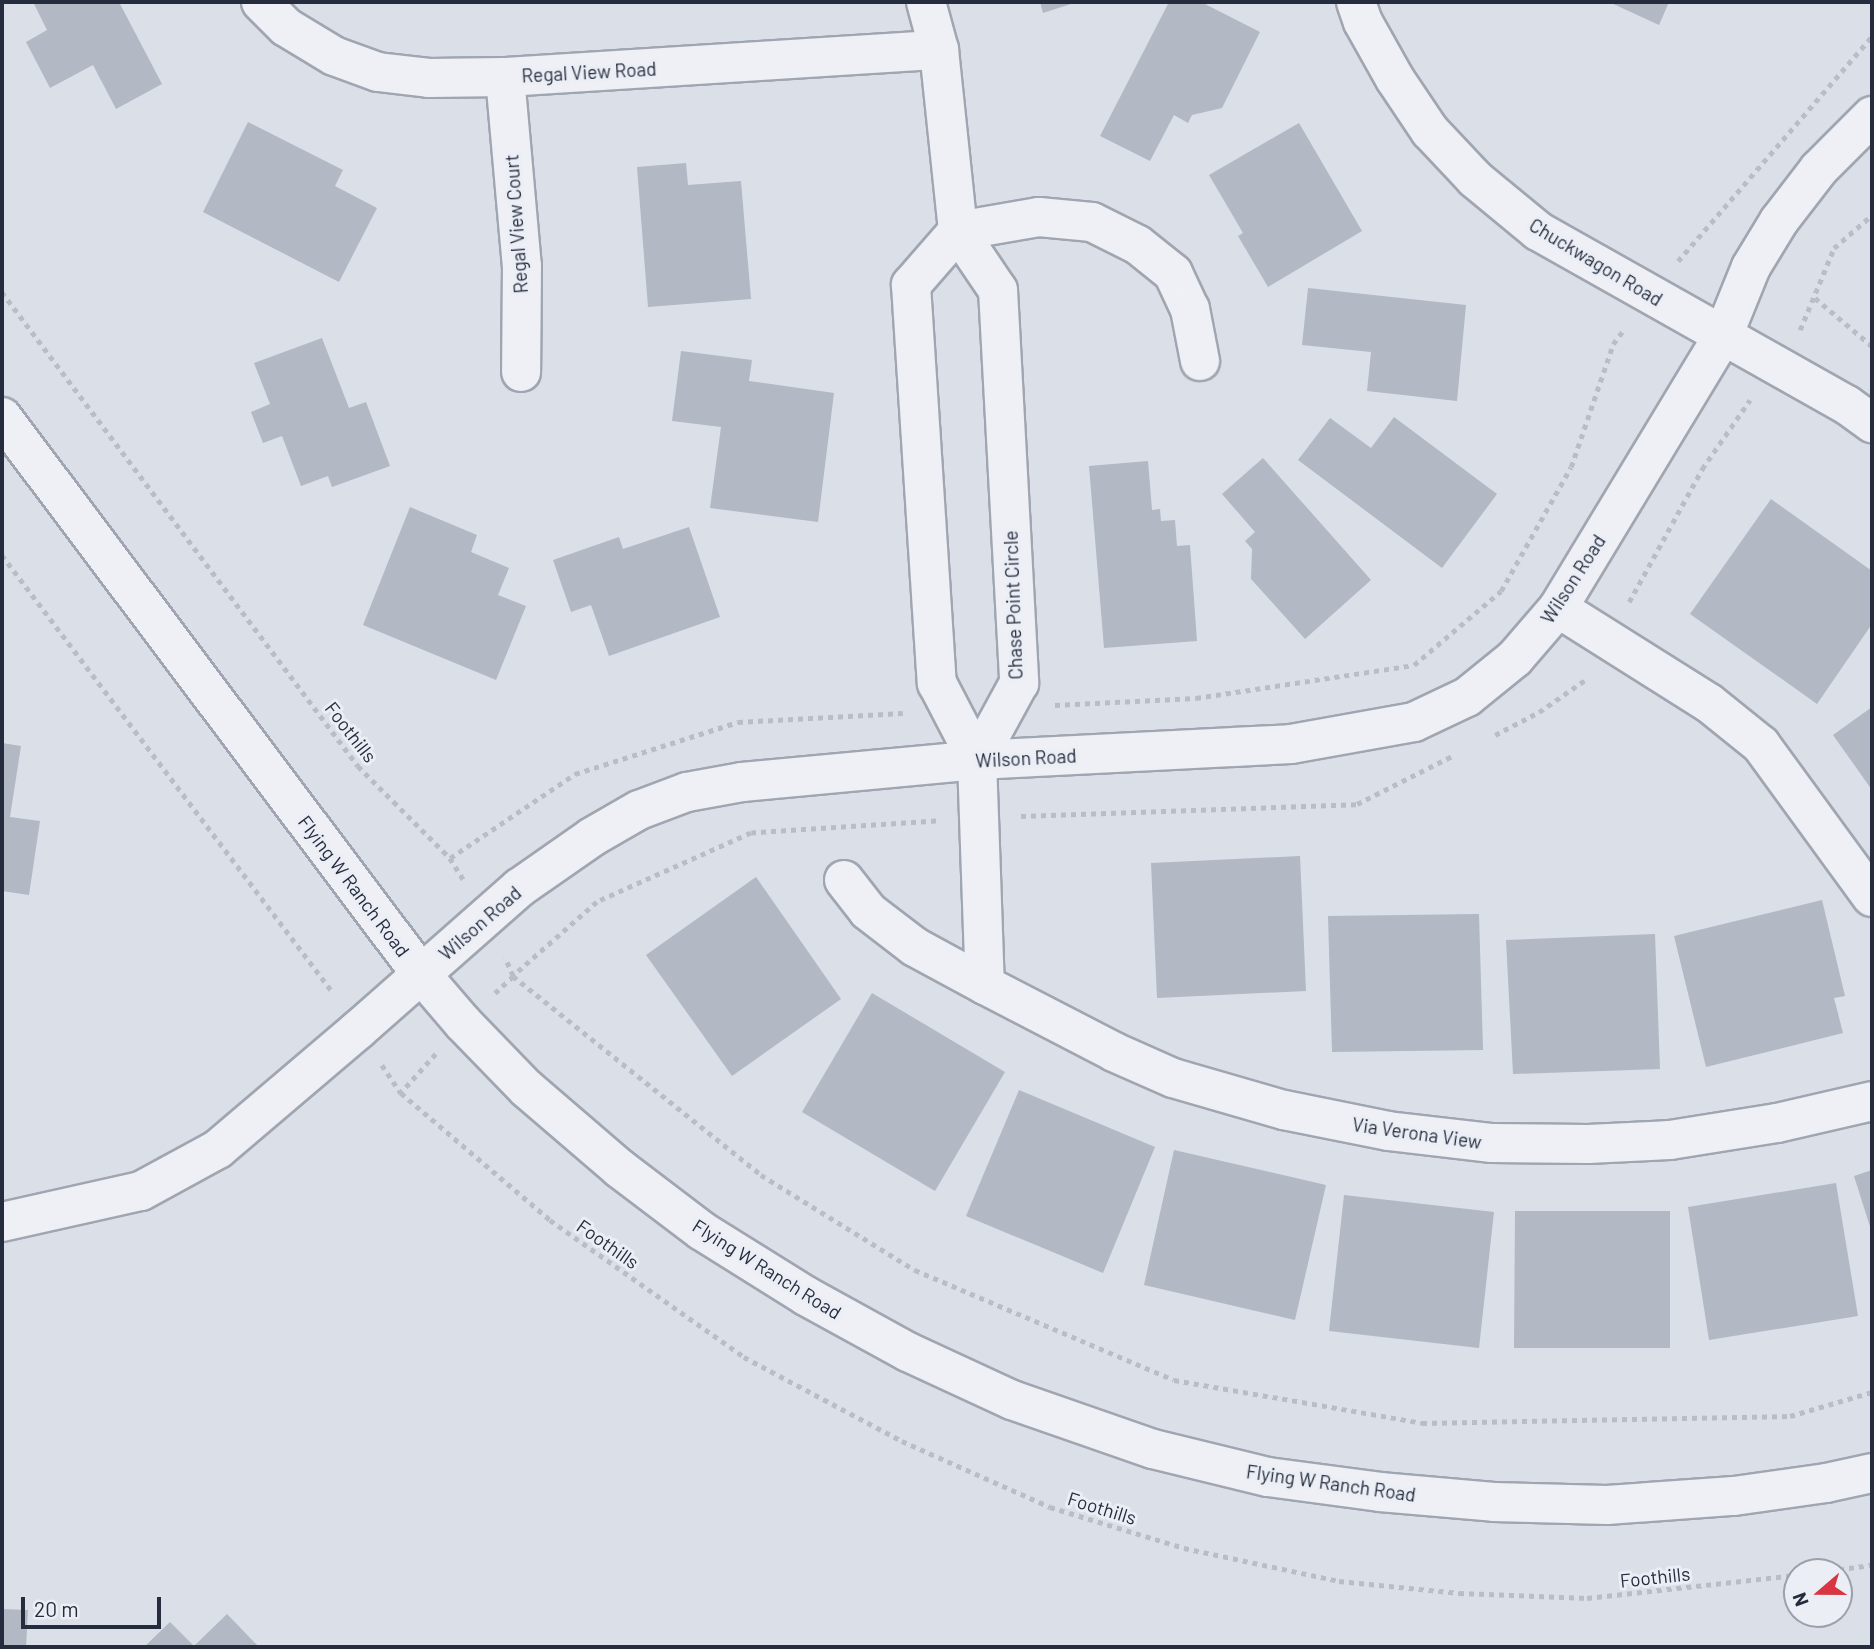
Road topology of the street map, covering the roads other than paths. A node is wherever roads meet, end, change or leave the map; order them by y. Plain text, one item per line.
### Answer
1 (261, 2) edge
2 (926, 2) edge
3 (1356, 2) edge
4 (939, 50) junction
5 (505, 77) junction
6 (1872, 116) edge
7 (958, 231) junction
8 (1723, 336) junction
9 (1200, 361) dead end
10 (521, 373) dead end
11 (2, 417) edge
12 (1872, 423) edge
13 (1559, 608) junction
14 (977, 760) junction
15 (844, 880) dead end
16 (1872, 897) edge
17 (421, 974) junction
18 (985, 985) junction
19 (1872, 1101) edge
20 (2, 1222) edge
21 (1872, 1473) edge

1 - 5 street, Regal View Road
2 - 4 street, Chase Point Circle
3 - 8 street, Chuckwagon Road
4 - 5 street, Regal View Road
4 - 7 street, Chase Point Circle
5 - 10 street, Regal View Court
6 - 8 street, Wilson Road
7 - 9 street
7 - 14 street, Chase Point Circle
7 - 14 street
8 - 12 street, Chuckwagon Road
8 - 13 street, Wilson Road
11 - 17 street, Flying W Ranch Road
13 - 14 street, Wilson Road
13 - 16 street
14 - 17 street, Wilson Road
14 - 18 street
15 - 18 street, Via Verona View
17 - 20 street, Wilson Road
17 - 21 street, Flying W Ranch Road
18 - 19 street, Via Verona View

